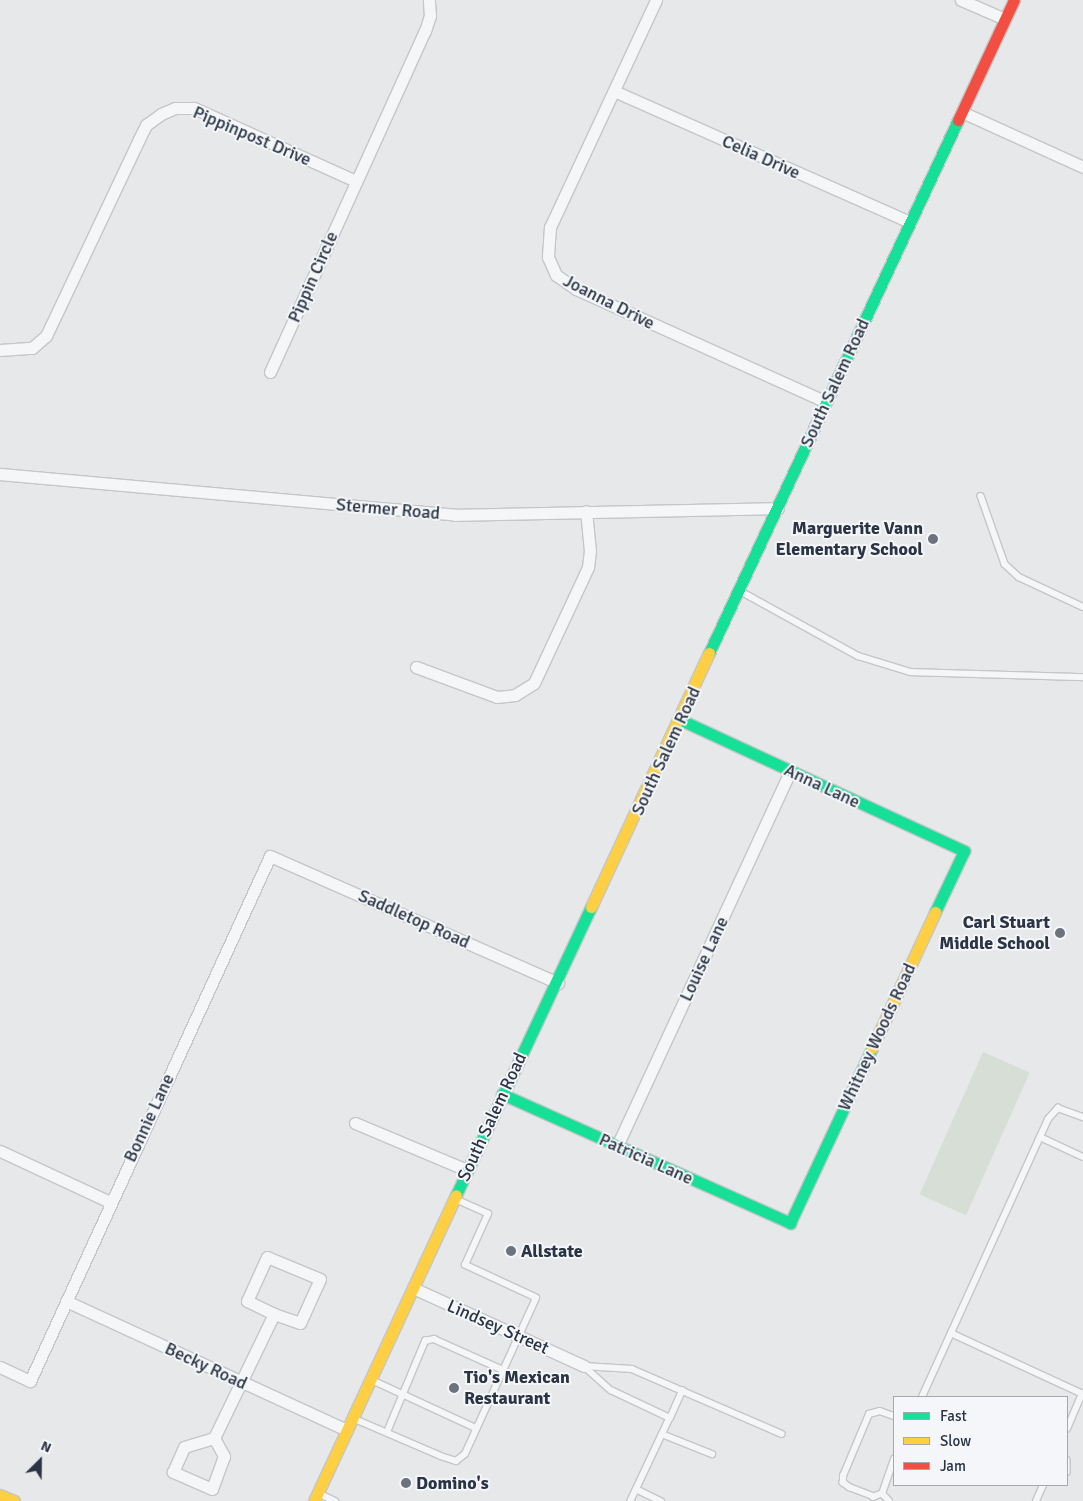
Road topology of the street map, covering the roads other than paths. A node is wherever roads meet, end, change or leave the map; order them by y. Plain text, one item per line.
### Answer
1 (429, 0) edge
2 (656, 0) edge
3 (961, 0) edge
4 (1014, 0) edge
5 (1005, 19) junction
6 (614, 91) junction
7 (962, 112) junction
8 (1083, 167) edge
9 (356, 181) junction
10 (909, 222) junction
11 (0, 350) edge
12 (270, 372) dead end
13 (826, 402) junction
14 (0, 474) edge
15 (981, 496) dead end
16 (778, 508) junction
17 (586, 511) junction
18 (740, 591) junction
19 (1083, 607) edge
20 (416, 667) dead end
21 (1083, 677) edge
22 (681, 720) junction
23 (790, 771) junction
24 (964, 852) joint
25 (270, 856) joint
26 (558, 983) junction
27 (502, 1094) junction
28 (1083, 1117) edge
29 (355, 1123) dead end
30 (1040, 1137) junction
31 (617, 1146) junction
32 (0, 1151) edge
33 (1083, 1157) edge
34 (468, 1170) junction
35 (454, 1199) junction
36 (110, 1202) junction
37 (790, 1223) joint
38 (413, 1288) junction
39 (66, 1301) junction
40 (274, 1314) junction
41 (951, 1333) junction
42 (519, 1337) junction
43 (584, 1366) junction
44 (0, 1367) edge
45 (503, 1370) junction
46 (370, 1379) junction
47 (242, 1383) junction
48 (682, 1391) junction
49 (404, 1394) junction
50 (1082, 1394) edge
51 (922, 1396) edge
52 (893, 1416) edge
53 (353, 1418) junction
54 (670, 1418) junction
55 (1068, 1427) edge
56 (476, 1428) junction
57 (347, 1430) junction
58 (387, 1432) junction
59 (662, 1434) junction
60 (782, 1434) dead end
61 (214, 1438) junction
62 (712, 1454) dead end
63 (893, 1462) edge
64 (1043, 1486) edge
65 (636, 1489) junction
66 (882, 1494) junction
67 (0, 1495) edge
68 (316, 1497) edge
69 (14, 1501) edge
70 (335, 1501) edge
71 (631, 1501) edge
72 (662, 1501) edge
73 (889, 1501) edge
74 (1036, 1501) edge

1 - 9 street
2 - 6 street, Joanna Drive
3 - 5 street
4 - 5 main road, South Salem Road
5 - 7 main road, South Salem Road
6 - 10 street, Celia Drive
6 - 13 street, Joanna Drive
7 - 8 street
7 - 10 main road, South Salem Road
9 - 11 street, Pippinpost Drive
9 - 12 street, Pippin Circle
10 - 13 main road, South Salem Road
13 - 16 main road, South Salem Road
14 - 17 street, Stermer Road
15 - 19 lane
16 - 17 street, Stermer Road
16 - 18 main road, South Salem Road
17 - 20 street
18 - 21 lane
18 - 22 main road, South Salem Road
22 - 23 main road, Anna Lane
22 - 26 main road, South Salem Road
23 - 24 main road, Anna Lane
23 - 31 street, Louise Lane
24 - 37 main road, Whitney Woods Road
25 - 26 street, Saddletop Road
25 - 36 street, Bonnie Lane
26 - 27 main road, South Salem Road
27 - 31 main road, Patricia Lane
27 - 34 main road, South Salem Road
28 - 30 lane
29 - 34 street
30 - 33 lane
30 - 41 lane
31 - 37 main road, Patricia Lane
32 - 36 street
34 - 35 main road, South Salem Road
35 - 38 main road, South Salem Road
35 - 42 lane
36 - 39 street, Bonnie Lane
38 - 42 street, Lindsey Street
38 - 46 main road, South Salem Road
39 - 44 street, Bonnie Lane
39 - 47 street, Becky Road
40 - 40 street
40 - 47 street
41 - 50 lane
41 - 51 lane
42 - 43 street, Lindsey Street
42 - 45 lane
43 - 48 lane
43 - 54 lane
45 - 49 lane
45 - 56 lane
46 - 49 lane
46 - 53 main road, South Salem Road
47 - 57 street, Becky Road
47 - 61 street
48 - 54 lane
48 - 60 lane
49 - 56 lane
49 - 58 lane
50 - 55 lane
52 - 66 lane
53 - 57 main road, South Salem Road
53 - 58 lane
54 - 59 lane
56 - 58 lane
57 - 68 main road, South Salem Road
59 - 62 lane
59 - 65 lane
61 - 61 street
63 - 66 lane
64 - 74 lane
65 - 71 lane
65 - 72 lane
66 - 73 lane
67 - 69 main road
68 - 70 lane

